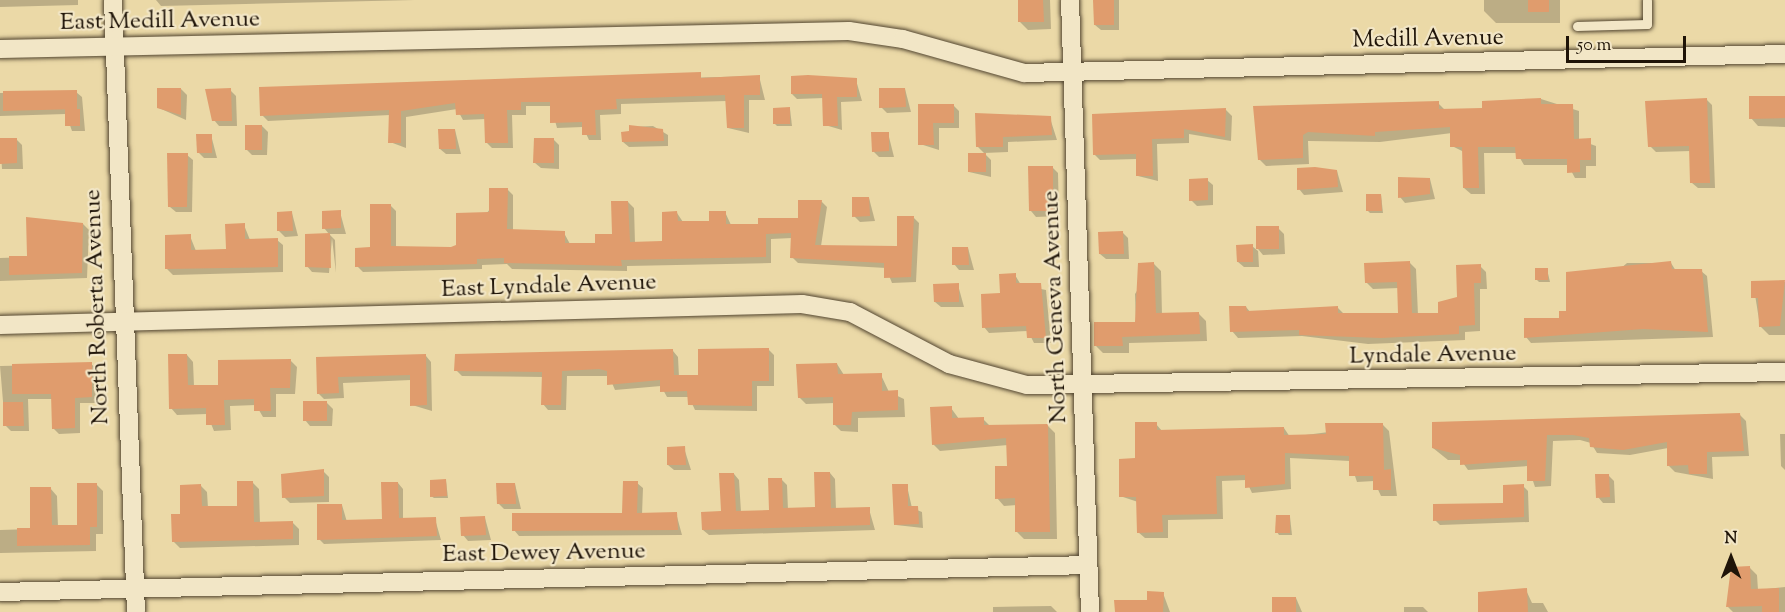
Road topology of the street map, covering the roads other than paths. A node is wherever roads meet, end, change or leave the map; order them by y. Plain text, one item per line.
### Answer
1 (113, 0) edge
2 (1070, 0) edge
3 (1647, 0) edge
4 (1577, 26) dead end
5 (114, 47) junction
6 (0, 50) edge
7 (1785, 54) edge
8 (1072, 73) junction
9 (121, 323) junction
10 (0, 325) edge
11 (1785, 372) edge
12 (1083, 388) junction
13 (1088, 565) junction
14 (135, 588) junction
15 (0, 592) edge
16 (136, 612) edge
17 (1090, 612) edge

1 - 5 street, North Roberta Avenue
2 - 8 street, North Geneva Avenue
3 - 4 lane
5 - 6 street, East Medill Avenue
5 - 8 street, East Medill Avenue
5 - 9 street, North Roberta Avenue
7 - 8 street, Medill Avenue
8 - 12 street, North Geneva Avenue
9 - 10 street, East Lyndale Avenue
9 - 12 street, East Lyndale Avenue
9 - 14 street, North Roberta Avenue
11 - 12 street, Lyndale Avenue
12 - 13 street, North Geneva Avenue
13 - 14 street, East Dewey Avenue
13 - 17 street, North Geneva Avenue
14 - 15 street, East Dewey Avenue
14 - 16 street, North Roberta Avenue

